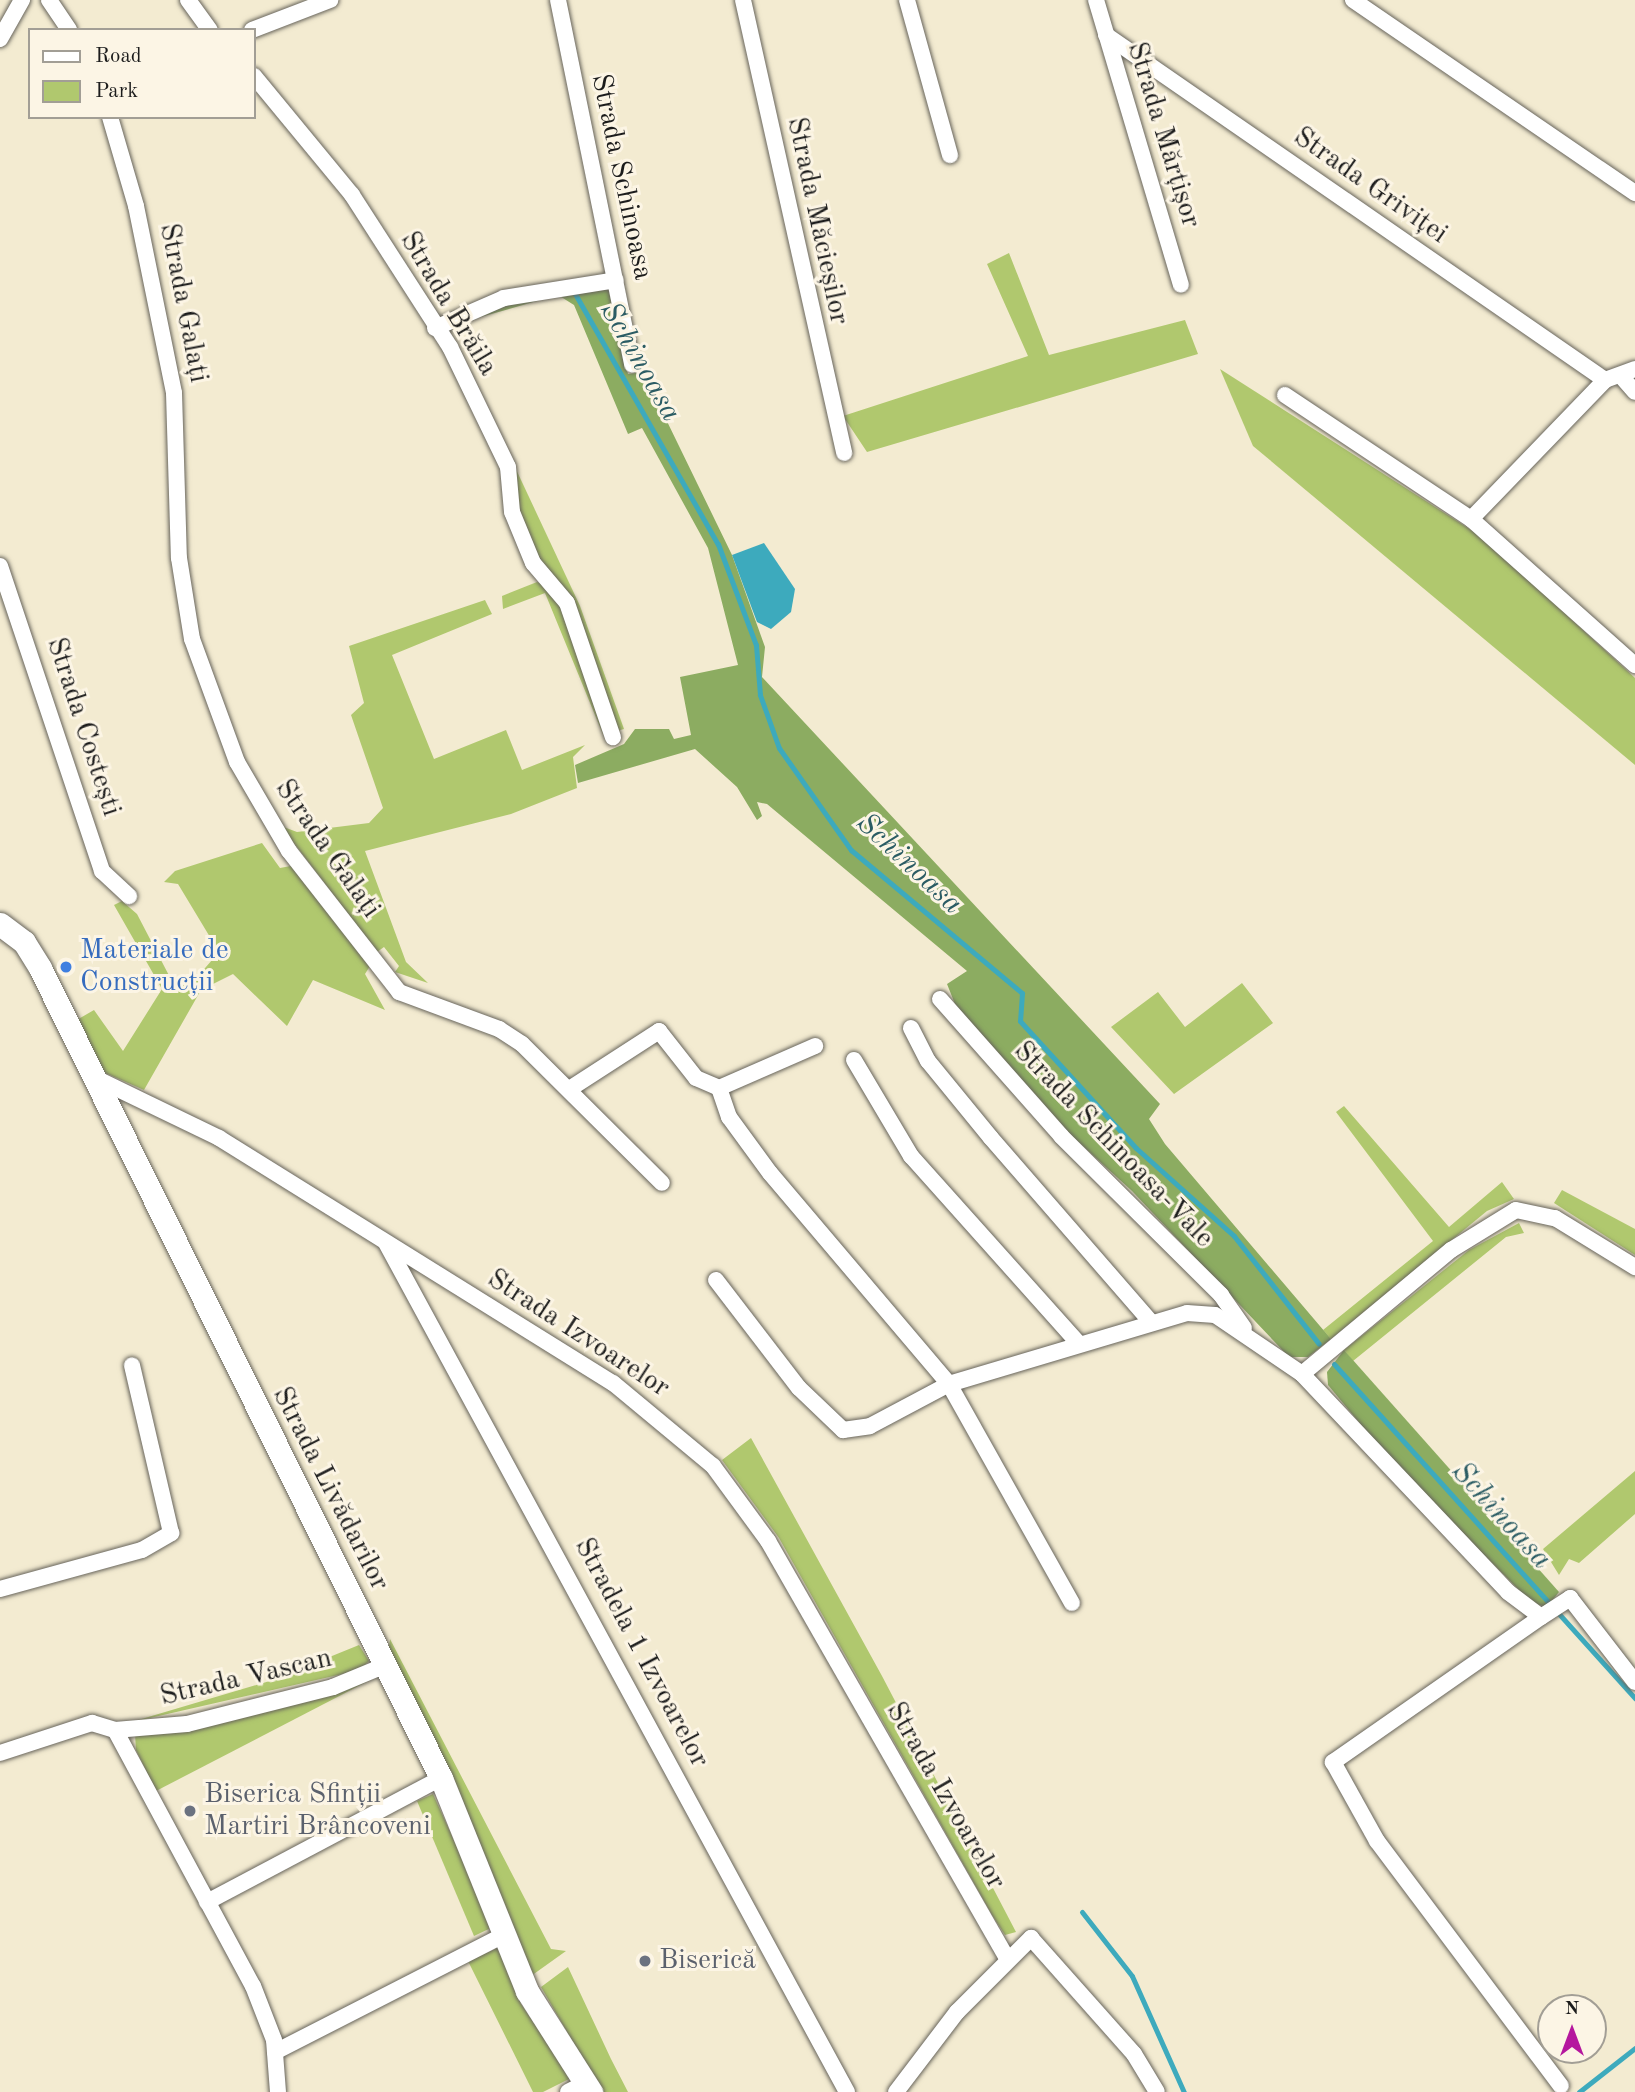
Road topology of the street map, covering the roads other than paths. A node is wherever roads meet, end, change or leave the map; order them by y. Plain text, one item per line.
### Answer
1 (22, 0) edge
2 (49, 0) edge
3 (188, 0) edge
4 (330, 0) edge
5 (558, 0) edge
6 (743, 0) edge
7 (907, 0) edge
8 (1096, 0) edge
9 (1353, 0) edge
10 (68, 28) edge
11 (209, 28) edge
12 (256, 28) edge
13 (1105, 35) junction
14 (0, 39) edge
15 (256, 78) edge
16 (111, 119) edge
17 (950, 155) dead end
18 (1635, 193) edge
19 (616, 280) junction
20 (1181, 285) dead end
21 (435, 328) junction
22 (632, 365) dead end
23 (1620, 375) edge
24 (1635, 392) edge
25 (1285, 395) dead end
26 (844, 453) dead end
27 (1471, 519) junction
28 (0, 566) edge
29 (1635, 665) edge
30 (613, 737) dead end
31 (129, 896) dead end
32 (0, 924) edge
33 (940, 999) dead end
34 (911, 1028) dead end
35 (815, 1046) dead end
36 (854, 1060) dead end
37 (91, 1076) junction
38 (571, 1088) junction
39 (719, 1088) junction
40 (662, 1183) dead end
41 (385, 1241) junction
42 (1635, 1267) edge
43 (716, 1280) dead end
44 (1152, 1324) junction
45 (1245, 1330) junction
46 (1079, 1344) junction
47 (132, 1365) dead end
48 (1302, 1374) junction
49 (949, 1384) junction
50 (0, 1589) edge
51 (1072, 1604) dead end
52 (1546, 1613) junction
53 (386, 1665) junction
54 (1635, 1682) edge
55 (116, 1730) junction
56 (0, 1753) edge
57 (441, 1778) junction
58 (207, 1902) junction
59 (506, 1934) junction
60 (1007, 1958) junction
61 (275, 2052) junction
62 (1561, 2086) dead end
63 (581, 2089) edge
64 (278, 2092) edge
65 (847, 2092) edge
66 (897, 2092) edge
67 (1157, 2092) edge

1 - 14 street
2 - 10 street
3 - 11 street
4 - 12 street
5 - 19 street, Strada Schinoasa
6 - 26 street, Strada Măcieșilor
7 - 17 street
8 - 13 street, Strada Mărțișor
9 - 18 street
13 - 20 street, Strada Mărțișor
13 - 23 street, Strada Griviței
15 - 21 street, Strada Brăila
16 - 38 street, Strada Galați
19 - 21 street
19 - 22 street, Strada Schinoasa
21 - 30 street, Strada Brăila
23 - 24 street, Strada Griviței
23 - 27 street
25 - 27 street
27 - 29 street
28 - 31 street, Strada Costești
32 - 37 street, Strada Livădarilor
33 - 45 street, Strada Schinoasa-Vale
34 - 44 street
35 - 39 street
36 - 46 street
37 - 41 street, Strada Izvoarelor
37 - 53 street, Strada Livădarilor
38 - 39 street
38 - 40 street, Strada Galați
39 - 49 street
41 - 60 street, Strada Izvoarelor
41 - 65 street, Stradela 1 Izvoarelor
42 - 48 street
43 - 49 street, Strada Schinoasa-Vale
44 - 45 street, Strada Schinoasa-Vale
44 - 46 street, Strada Schinoasa-Vale
45 - 48 street, Strada Schinoasa-Vale
46 - 49 street, Strada Schinoasa-Vale
47 - 50 street
48 - 52 street, Strada Schinoasa-Vale
49 - 51 street
52 - 54 street
52 - 62 street
53 - 55 street, Strada Vascan
53 - 57 street, Strada Livădarilor
55 - 56 street, Strada Vascan
55 - 58 street
57 - 58 street
57 - 59 street, Strada Livădarilor
58 - 61 street
59 - 61 street
59 - 63 street, Strada Livădarilor
60 - 66 street
60 - 67 street
61 - 64 street

